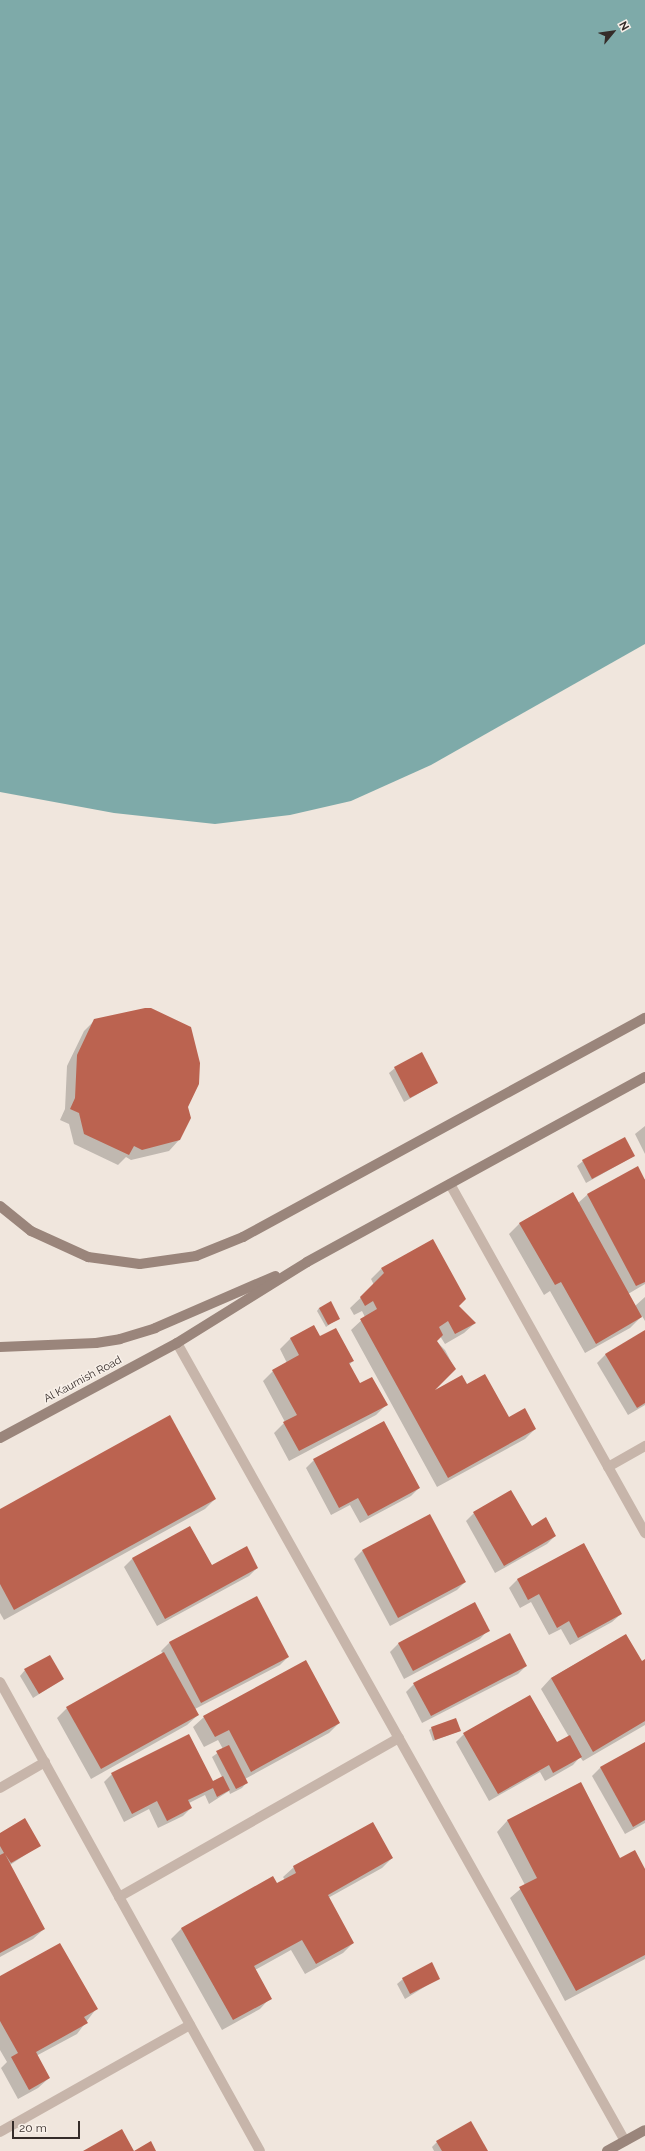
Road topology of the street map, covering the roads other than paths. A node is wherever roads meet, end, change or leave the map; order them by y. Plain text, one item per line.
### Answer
1 (645, 1018) edge
2 (645, 1077) edge
3 (450, 1184) junction
4 (0, 1206) edge
5 (307, 1262) junction
6 (177, 1343) junction
7 (0, 1347) edge
8 (0, 1438) edge
9 (645, 1446) edge
10 (608, 1467) junction
11 (645, 1533) edge
12 (0, 1682) edge
13 (399, 1738) junction
14 (45, 1762) junction
15 (0, 1788) edge
16 (120, 1897) junction
17 (190, 2025) junction
18 (645, 2130) edge
19 (0, 2132) edge
20 (625, 2141) junction
21 (260, 2151) edge
22 (607, 2151) edge
23 (614, 2151) edge

1 - 4 street
2 - 3 street
3 - 5 street
3 - 10 street
5 - 6 street, Al Kaurnish Road
5 - 7 street
6 - 8 street, Al Kaurnish Road
6 - 13 street
9 - 10 street
10 - 11 street
12 - 14 street
13 - 16 street
13 - 20 street
14 - 15 street
14 - 16 street
16 - 17 street
17 - 19 street
17 - 21 street
18 - 20 street
20 - 22 street
20 - 23 street

